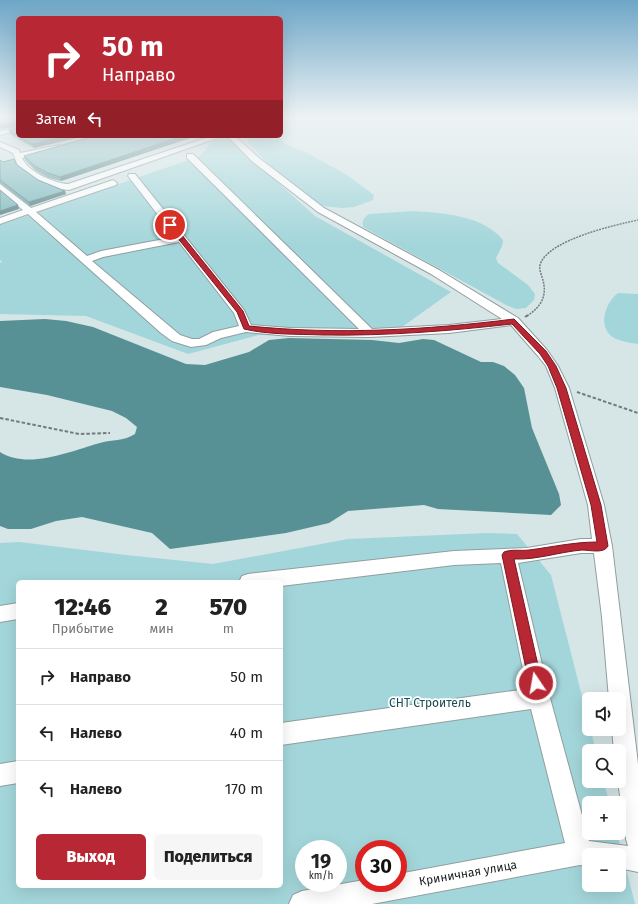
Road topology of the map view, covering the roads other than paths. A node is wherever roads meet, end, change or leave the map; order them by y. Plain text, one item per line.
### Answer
1 (20, 160) edge
2 (149, 160) edge
3 (190, 160) edge
4 (256, 160) edge
5 (0, 187) edge
6 (31, 212) junction
7 (0, 221) edge
8 (181, 239) junction
9 (84, 260) junction
10 (514, 321) junction
11 (246, 328) junction
12 (369, 332) junction
13 (603, 546) junction
14 (508, 555) junction
15 (265, 580) edge
16 (16, 611) edge
17 (0, 614) edge
18 (539, 698) junction
19 (283, 734) edge
20 (16, 772) edge
21 (0, 775) edge
22 (638, 838) edge
23 (580, 853) joint
24 (626, 857) edge
25 (638, 860) edge
26 (302, 904) edge

1 - 2 street
3 - 12 street
4 - 10 street
5 - 6 street
6 - 7 street
6 - 8 street
6 - 9 street
8 - 9 street
8 - 11 street
9 - 11 street
10 - 12 street
10 - 13 street
11 - 12 street
13 - 14 street
13 - 22 street
14 - 15 street
14 - 18 street
16 - 17 street
18 - 19 street
18 - 23 street
20 - 21 street
23 - 26 street, Криничная улица
24 - 25 street

